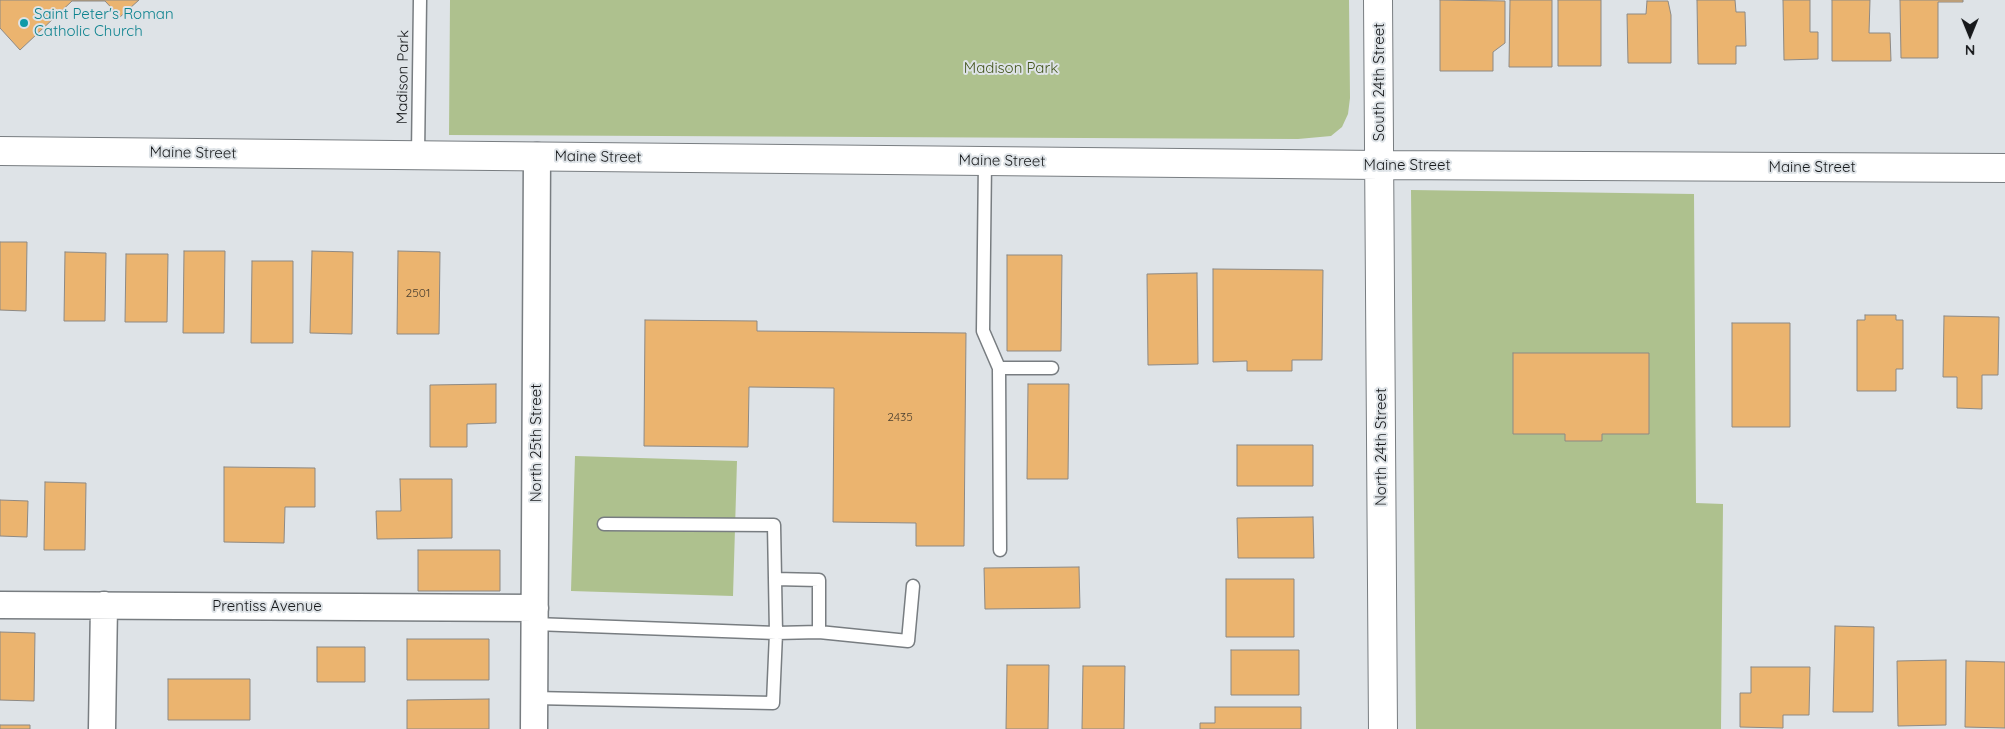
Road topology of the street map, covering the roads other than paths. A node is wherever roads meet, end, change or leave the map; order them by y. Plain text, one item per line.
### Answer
1 (420, 0) edge
2 (1378, 0) edge
3 (0, 151) edge
4 (418, 155) junction
5 (537, 156) junction
6 (985, 161) junction
7 (1379, 165) junction
8 (2005, 168) edge
9 (999, 368) junction
10 (1052, 368) dead end
11 (604, 524) dead end
12 (1000, 550) dead end
13 (775, 579) junction
14 (913, 586) dead end
15 (0, 605) edge
16 (104, 606) junction
17 (535, 616) junction
18 (776, 632) junction
19 (819, 632) junction
20 (534, 698) junction
21 (102, 729) edge
22 (534, 729) edge
23 (1383, 729) edge

1 - 4 lane, Madison Park
2 - 7 street, South 24th Street
3 - 4 street, Maine Street
4 - 5 street, Maine Street
5 - 6 street, Maine Street
5 - 17 street, North 25th Street
6 - 7 street, Maine Street
6 - 9 lane
7 - 8 street, Maine Street
7 - 23 street, North 24th Street
9 - 10 lane
9 - 12 lane
11 - 13 lane
13 - 18 lane
13 - 19 lane
14 - 19 lane
15 - 16 street, Prentiss Avenue
16 - 17 street, Prentiss Avenue
16 - 21 street
17 - 18 lane
17 - 20 street, North 25th Street
18 - 19 lane
18 - 20 lane
20 - 22 street, North 25th Street

